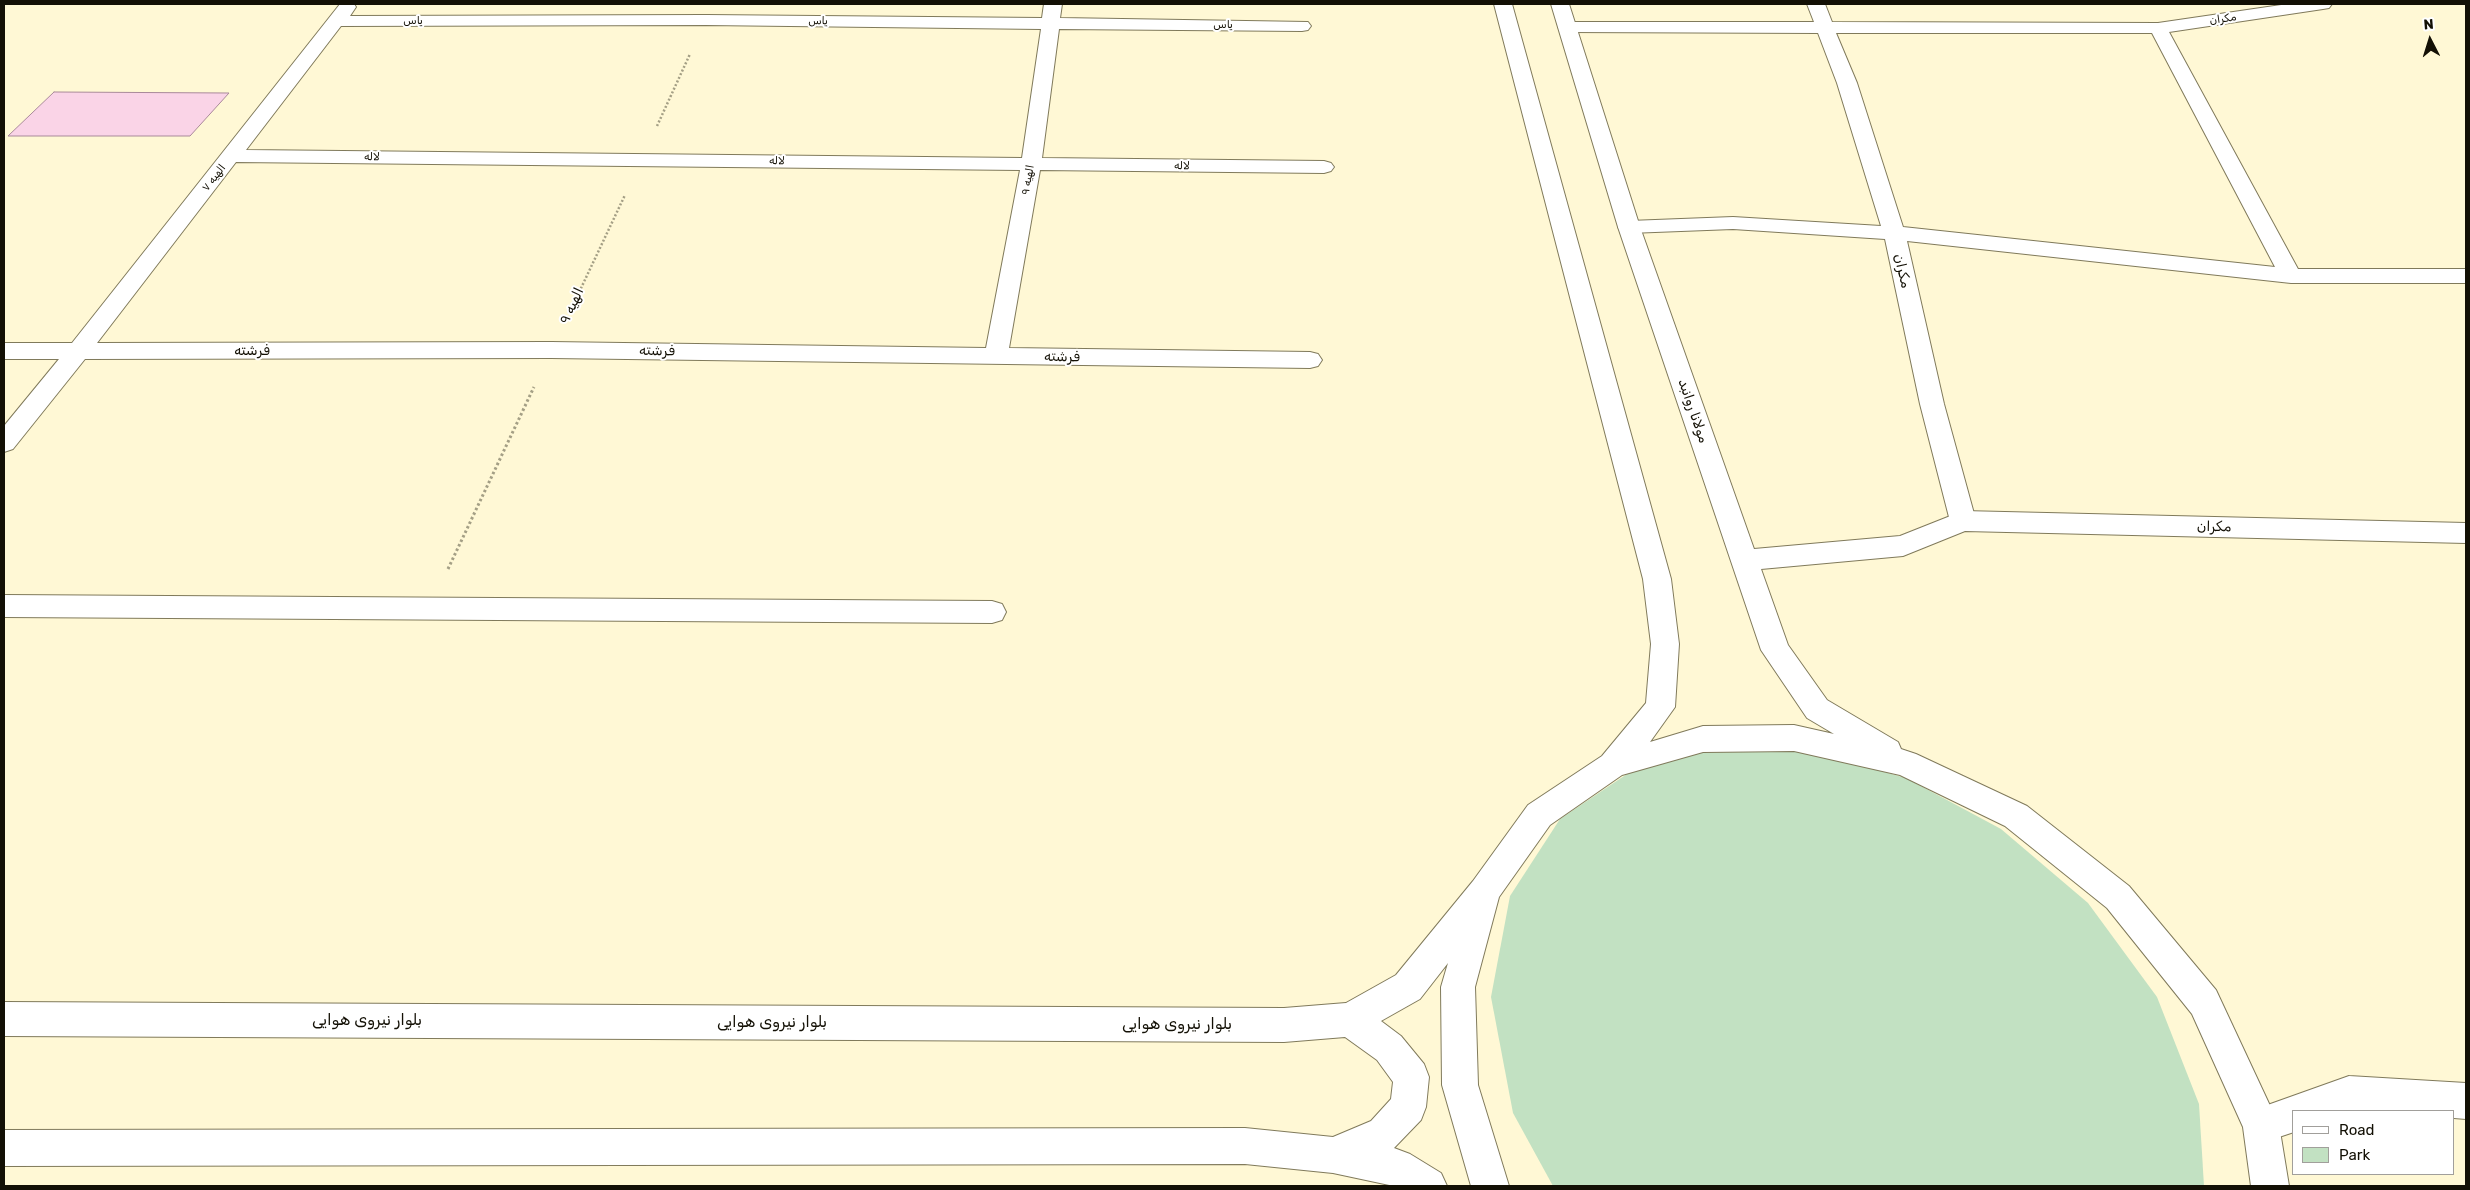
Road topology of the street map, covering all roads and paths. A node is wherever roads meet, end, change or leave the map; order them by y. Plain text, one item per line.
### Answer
1 (349, 4) edge
2 (1052, 4) edge
3 (1504, 4) edge
4 (1560, 4) edge
5 (1816, 4) edge
6 (2323, 4) edge
7 (706, 20) junction
8 (335, 21) junction
9 (1049, 24) junction
10 (1302, 26) dead end
11 (1824, 26) junction
12 (1567, 27) junction
13 (2158, 28) junction
14 (231, 156) junction
15 (641, 160) junction
16 (1031, 164) junction
17 (1324, 167) dead end
18 (1629, 226) junction
19 (1894, 233) junction
20 (2291, 276) junction
21 (2466, 276) edge
22 (551, 350) junction
23 (4, 351) edge
24 (78, 351) junction
25 (996, 356) junction
26 (1310, 360) dead end
27 (4, 443) edge
28 (1963, 521) junction
29 (2466, 533) edge
30 (1745, 560) junction
31 (4, 606) edge
32 (430, 608) junction
33 (992, 612) dead end
34 (1905, 763) junction
35 (1613, 765) junction
36 (1484, 891) junction
37 (4, 1019) edge
38 (1350, 1020) junction
39 (2466, 1101) edge
40 (2304, 1110) edge
41 (2278, 1120) edge
42 (4, 1148) edge
43 (1333, 1155) junction
44 (1428, 1186) edge
45 (1490, 1186) edge
46 (2270, 1186) edge

1 - 8 street, الهیه ۷
2 - 9 street, الهیه ۹
3 - 35 street
4 - 12 street, مولانا روانبد
5 - 11 street
6 - 13 street, مکران
7 - 8 street, یاس
7 - 9 street, یاس
7 - 15 path, الهیه ۹
8 - 14 street, الهیه ۷
9 - 10 street, یاس
9 - 16 street, الهیه ۹
11 - 12 street, مکران
11 - 13 street, مکران
11 - 19 street, مکران
12 - 18 street, مولانا روانبد
13 - 20 street
14 - 15 street, لاله
14 - 24 street, الهیه ۷
15 - 16 street, لاله
15 - 22 path, الهیه ۹
16 - 17 street, لاله
16 - 25 street, الهیه ۹
18 - 19 street
18 - 30 street, مولانا روانبد
19 - 20 street
19 - 28 street, مکران
20 - 21 street
22 - 24 street, فرشته
22 - 25 street, فرشته
22 - 32 path, الهیه ۹
23 - 24 street, فرشته
24 - 27 street, الهیه ۷
25 - 26 street, فرشته
28 - 29 street, مکران
28 - 30 street, مکران
30 - 34 street, مولانا روانبد
31 - 32 street
32 - 33 street
34 - 35 street
34 - 41 street
35 - 36 street, بلوار نیروی هوایی
36 - 38 street, بلوار نیروی هوایی
36 - 45 street
37 - 38 street, بلوار نیروی هوایی
38 - 43 street
39 - 40 street
41 - 46 street
42 - 43 street
43 - 44 street

